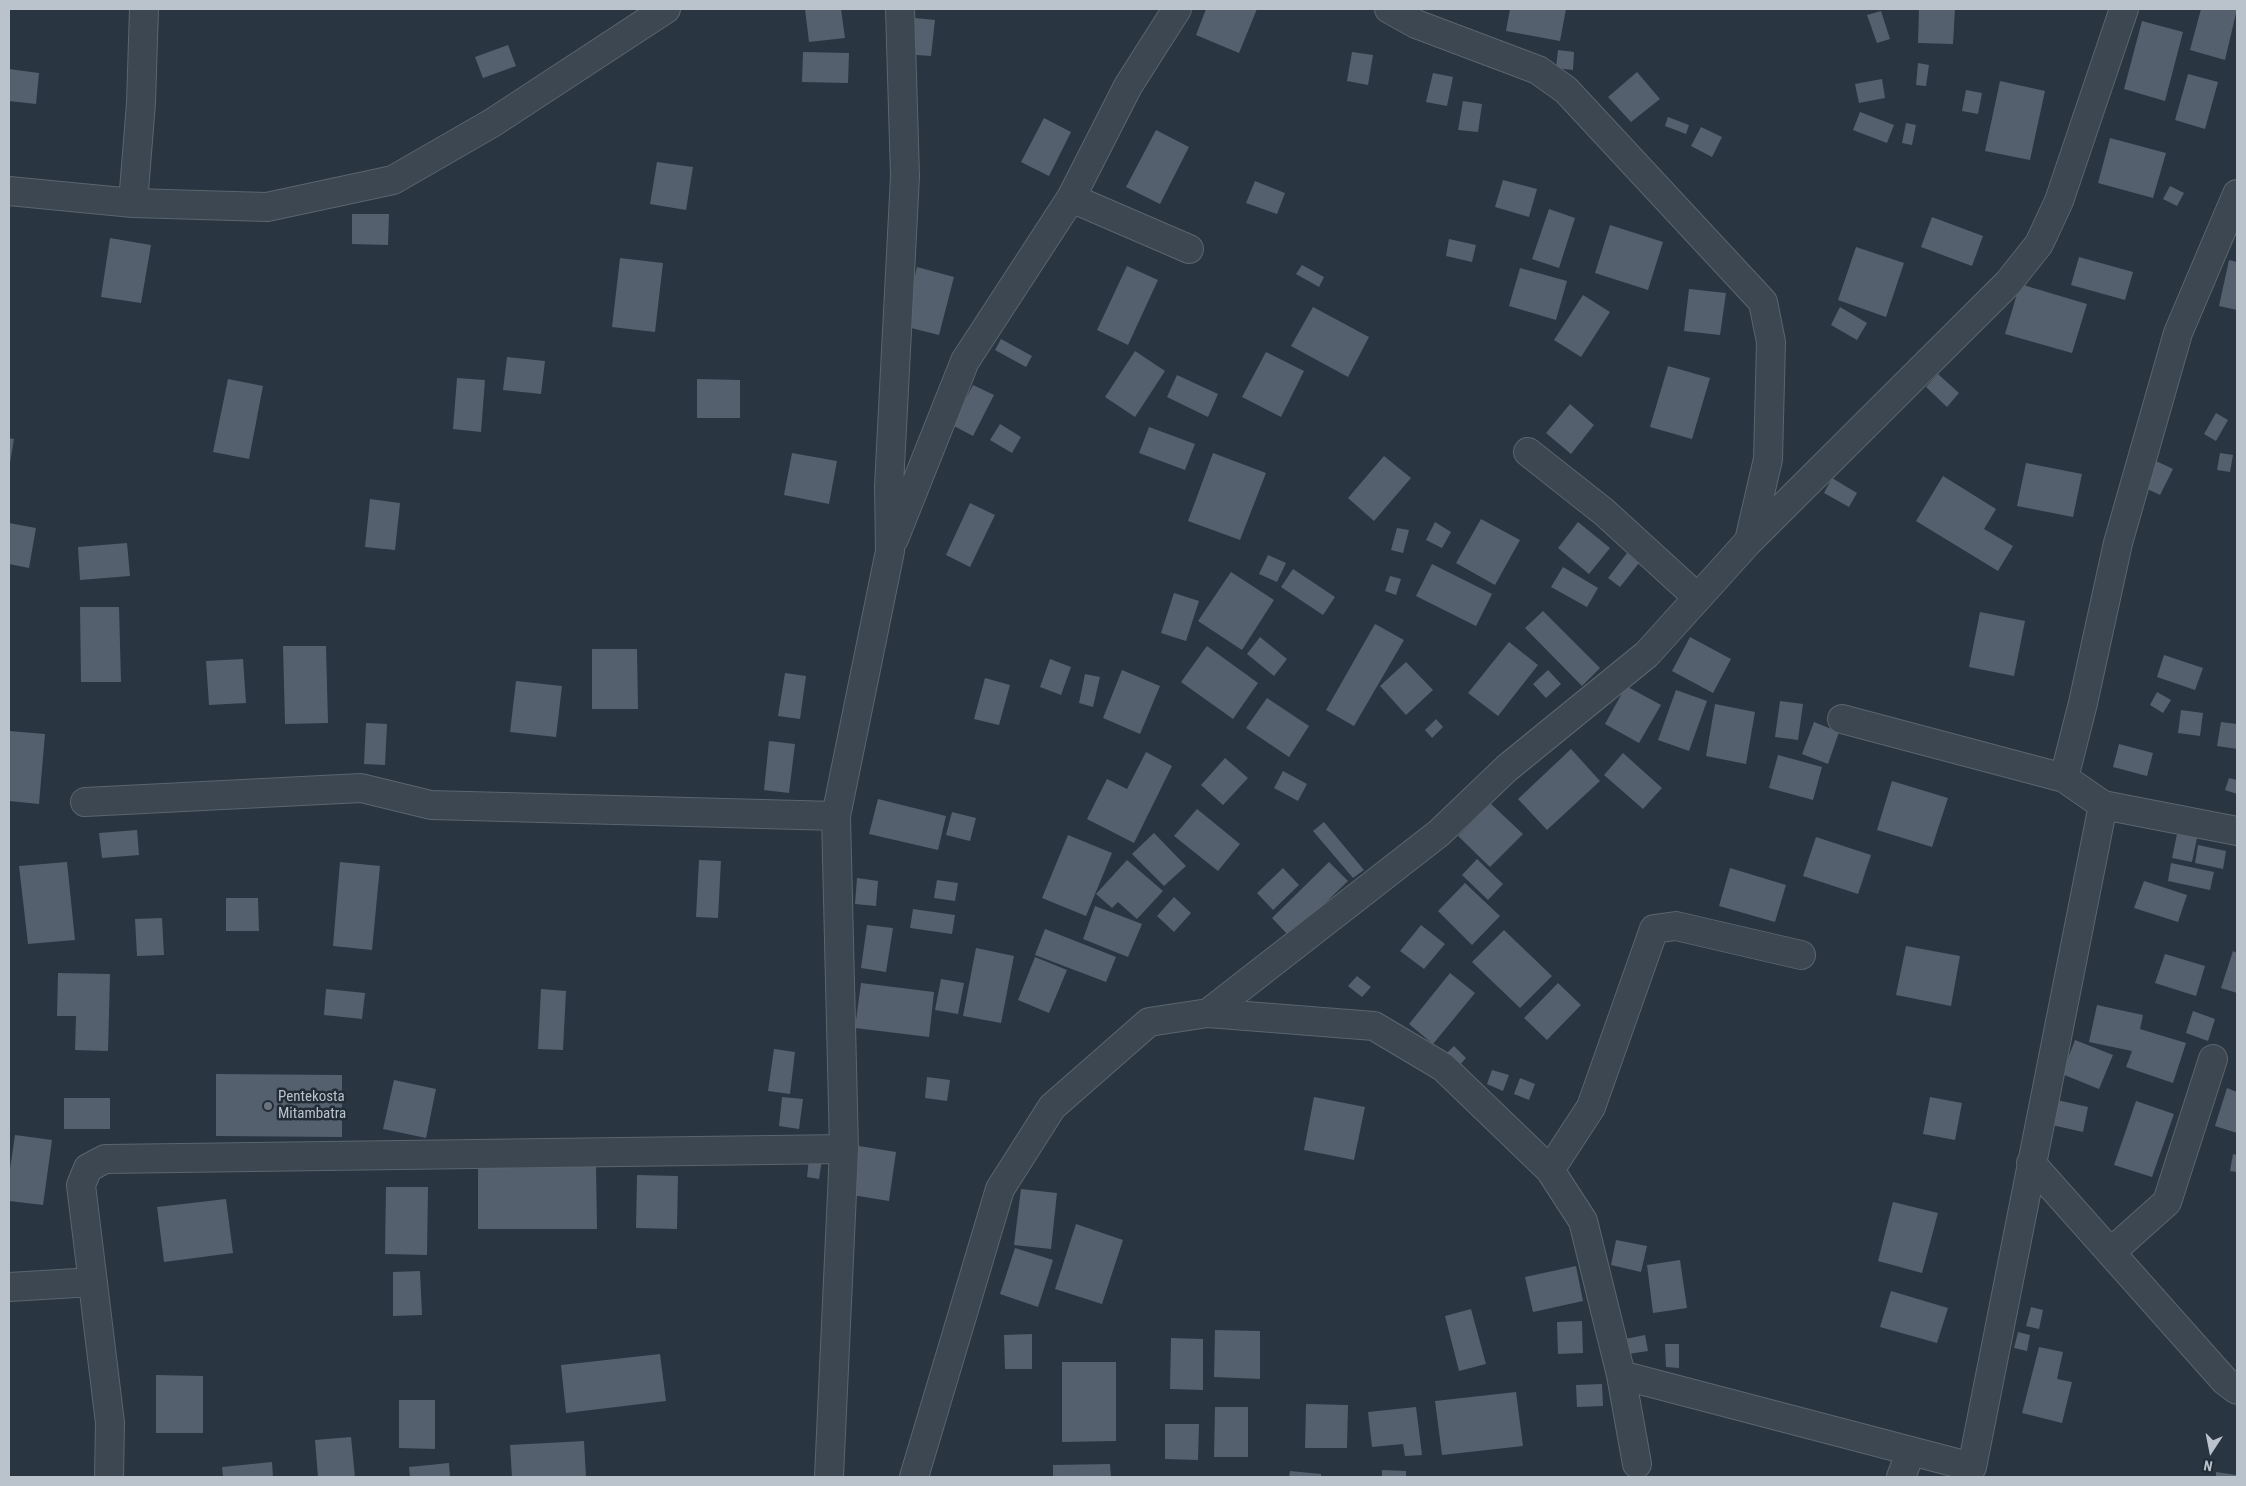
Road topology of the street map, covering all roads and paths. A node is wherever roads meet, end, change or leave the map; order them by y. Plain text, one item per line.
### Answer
1 (144, 9) edge
2 (666, 9) edge
3 (900, 9) edge
4 (1177, 9) edge
5 (1389, 9) edge
6 (2124, 9) edge
7 (9, 191) edge
8 (2237, 194) edge
9 (1071, 198) junction
10 (133, 203) junction
11 (1188, 249) dead end
12 (1528, 452) dead end
13 (1749, 541) junction
14 (890, 551) junction
15 (1698, 597) junction
16 (1842, 719) dead end
17 (2064, 778) junction
18 (84, 802) dead end
19 (2103, 805) junction
20 (836, 816) junction
21 (2237, 831) edge
22 (1801, 955) dead end
23 (1208, 1013) junction
24 (2213, 1060) dead end
25 (844, 1149) junction
26 (2031, 1163) junction
27 (1550, 1170) junction
28 (2111, 1252) junction
29 (93, 1282) junction
30 (9, 1287) edge
31 (1621, 1375) junction
32 (2237, 1390) edge
33 (1911, 1451) junction
34 (1637, 1464) dead end
35 (109, 1477) edge
36 (828, 1477) edge
37 (914, 1477) edge
38 (1901, 1477) edge

1 - 10 street
2 - 10 street
3 - 14 street
4 - 9 street
5 - 13 street
6 - 13 street
7 - 10 street
8 - 17 street
9 - 11 street
9 - 14 street
12 - 15 street
13 - 15 street
14 - 20 street
15 - 23 street
16 - 17 street
17 - 19 street
18 - 20 street
19 - 21 street
19 - 26 street
20 - 25 street
22 - 27 street
23 - 27 street
23 - 37 street
24 - 28 street
25 - 29 street
25 - 36 street
26 - 28 street
26 - 33 street
27 - 31 street
28 - 32 street
29 - 30 street
29 - 35 street
31 - 33 street
31 - 34 street
33 - 38 street

